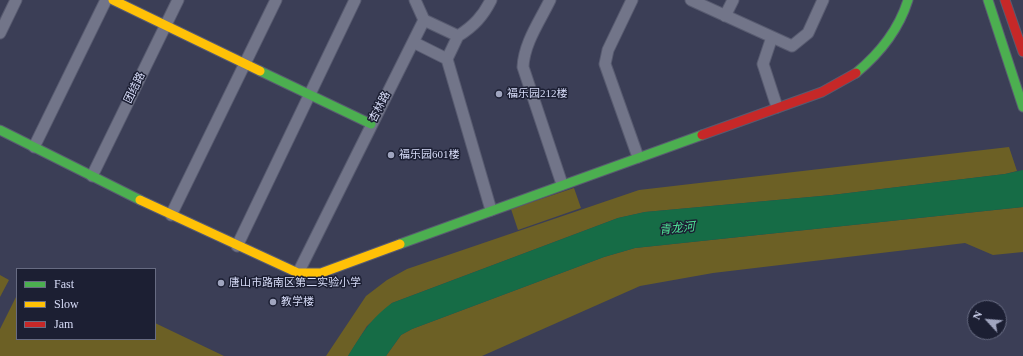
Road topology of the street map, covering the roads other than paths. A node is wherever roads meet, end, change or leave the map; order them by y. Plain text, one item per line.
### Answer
1 (16, 0) edge
2 (106, 0) edge
3 (113, 0) edge
4 (178, 0) edge
5 (276, 0) edge
6 (355, 0) edge
7 (415, 0) edge
8 (492, 0) edge
9 (550, 0) edge
10 (632, 0) edge
11 (691, 0) edge
12 (733, 0) edge
13 (823, 0) edge
14 (908, 0) edge
15 (988, 0) edge
16 (1005, 0) edge
17 (725, 16) junction
18 (424, 20) junction
19 (165, 26) junction
20 (0, 33) edge
21 (458, 36) junction
22 (772, 37) junction
23 (413, 42) junction
24 (1022, 47) edge
25 (447, 59) junction
26 (245, 63) junction
27 (309, 95) junction
28 (777, 107) junction
29 (1023, 107) edge
30 (371, 124) junction
31 (0, 130) edge
32 (34, 147) junction
33 (638, 157) junction
34 (92, 176) junction
35 (562, 184) junction
36 (491, 210) junction
37 (171, 215) junction
38 (237, 246) junction
39 (298, 273) junction

1 - 20 street
2 - 32 street
3 - 19 street
4 - 19 street, 团结路
5 - 26 street
6 - 27 street
7 - 18 street
8 - 21 street
9 - 35 street
10 - 33 street
11 - 17 street
12 - 17 street
13 - 22 street
14 - 28 street
15 - 29 street
16 - 24 street
17 - 22 street
18 - 21 street
18 - 23 street, 杏林路
19 - 26 street
19 - 34 street, 团结路
21 - 25 street
22 - 28 street
23 - 25 street
23 - 30 street, 杏林路
25 - 36 street
26 - 27 street
26 - 37 street
27 - 30 street
27 - 38 street
28 - 33 street
30 - 39 street, 杏林路
31 - 32 street
32 - 34 street
33 - 35 street
34 - 37 street
35 - 36 street
36 - 39 street
37 - 38 street
38 - 39 street

